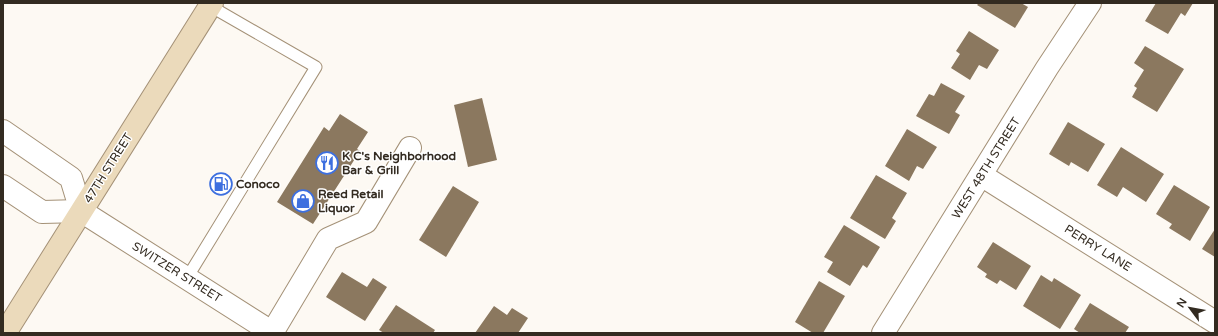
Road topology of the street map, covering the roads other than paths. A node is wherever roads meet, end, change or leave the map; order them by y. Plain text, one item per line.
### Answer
1 (1090, 3) edge
2 (211, 5) edge
3 (3, 131) edge
4 (410, 148) dead end
5 (981, 175) junction
6 (3, 186) edge
7 (81, 211) junction
8 (186, 278) junction
9 (1215, 322) edge
10 (5, 333) edge
11 (273, 333) edge
12 (883, 333) edge

1 - 5 street, WEST 48TH STREET
2 - 7 main road, 47TH STREET
2 - 8 lane
3 - 7 street
4 - 11 street
5 - 9 street, PERRY LANE
5 - 12 street, WEST 48TH STREET
6 - 7 street
7 - 8 street, SWITZER STREET
7 - 10 main road, 47TH STREET
8 - 11 street, SWITZER STREET

